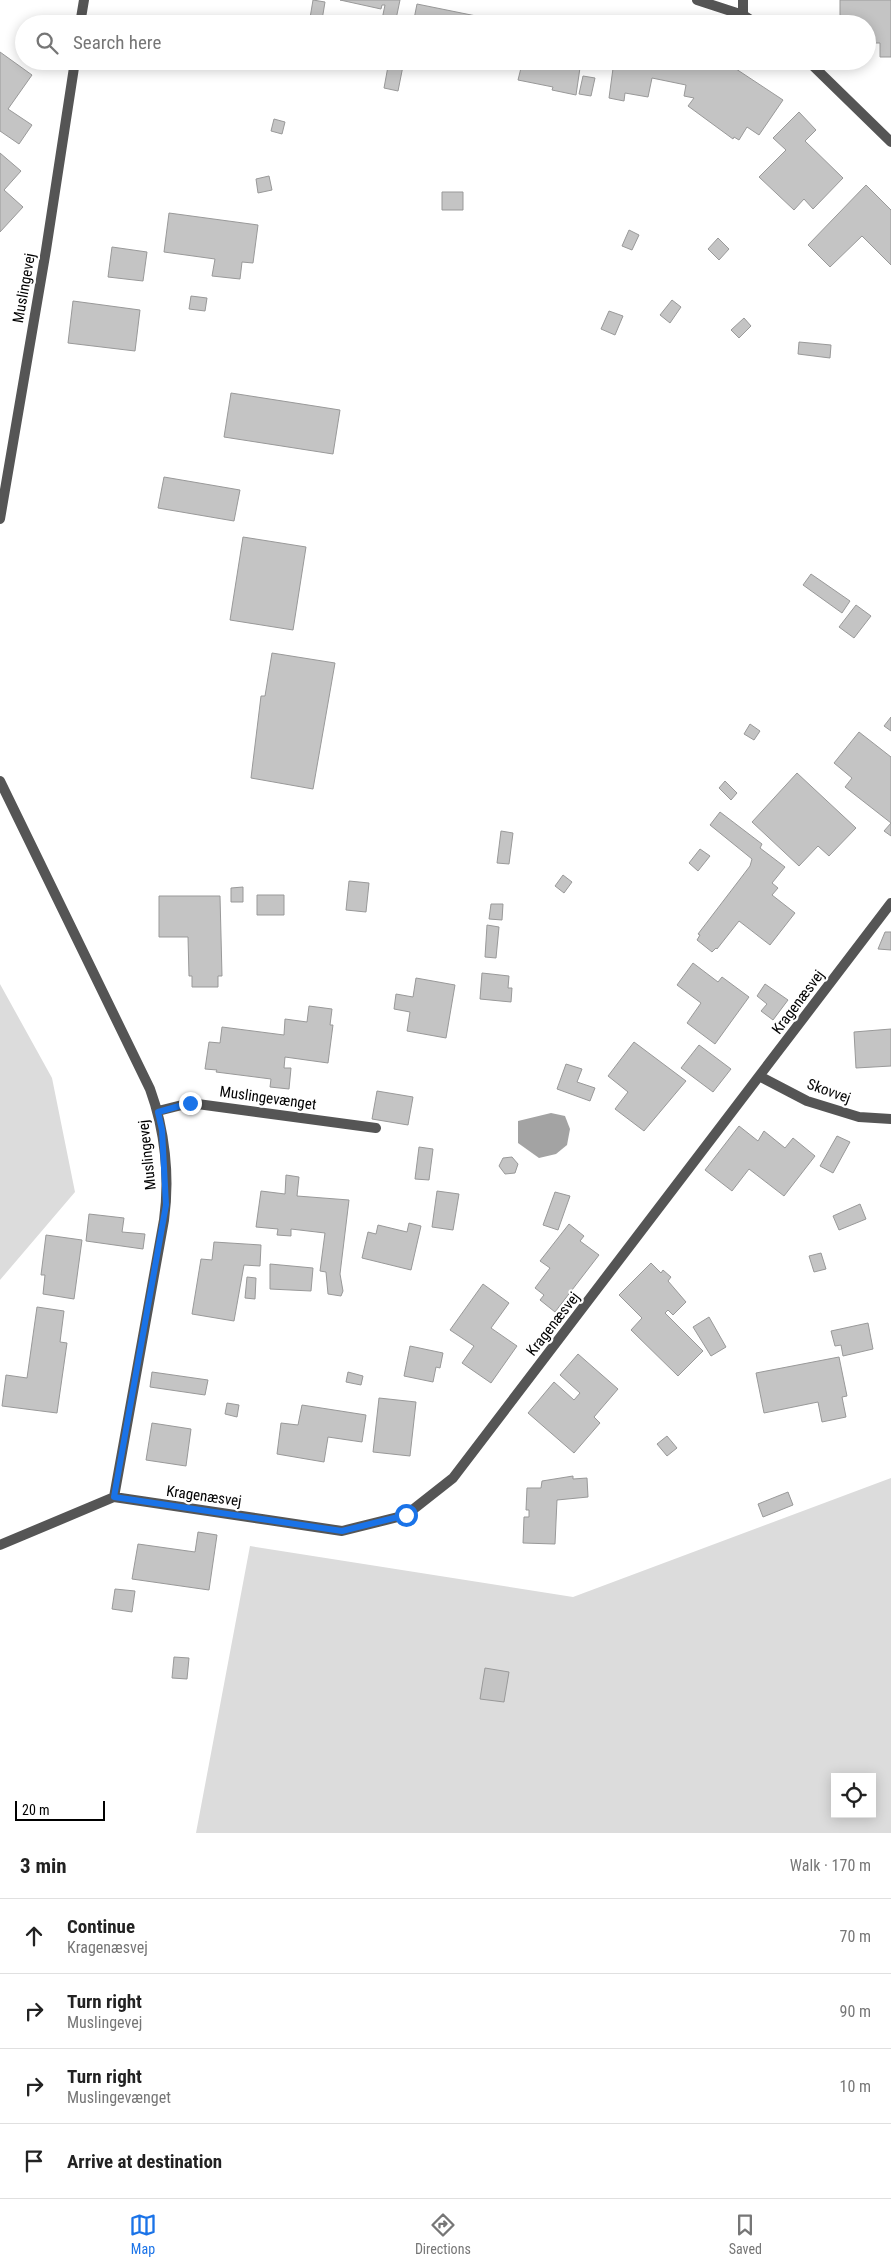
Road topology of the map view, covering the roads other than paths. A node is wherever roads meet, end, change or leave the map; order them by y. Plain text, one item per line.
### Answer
1 (84, 0) edge
2 (697, 0) edge
3 (743, 0) edge
4 (82, 15) edge
5 (743, 15) joint
6 (74, 70) edge
7 (817, 70) edge
8 (891, 142) edge
9 (0, 519) edge
10 (0, 781) edge
11 (891, 904) edge
12 (761, 1077) junction
13 (158, 1112) junction
14 (891, 1119) edge
15 (376, 1128) dead end
16 (114, 1497) junction
17 (0, 1546) edge

1 - 4 street
2 - 5 street
3 - 5 street
6 - 9 street, Muslingevej
7 - 8 street
10 - 13 street, Muslingevej
11 - 12 street, Kragenæsvej
12 - 14 street, Skovvej
12 - 16 street, Kragenæsvej
13 - 15 street, Muslingevænget
13 - 16 street, Muslingevej
16 - 17 street

